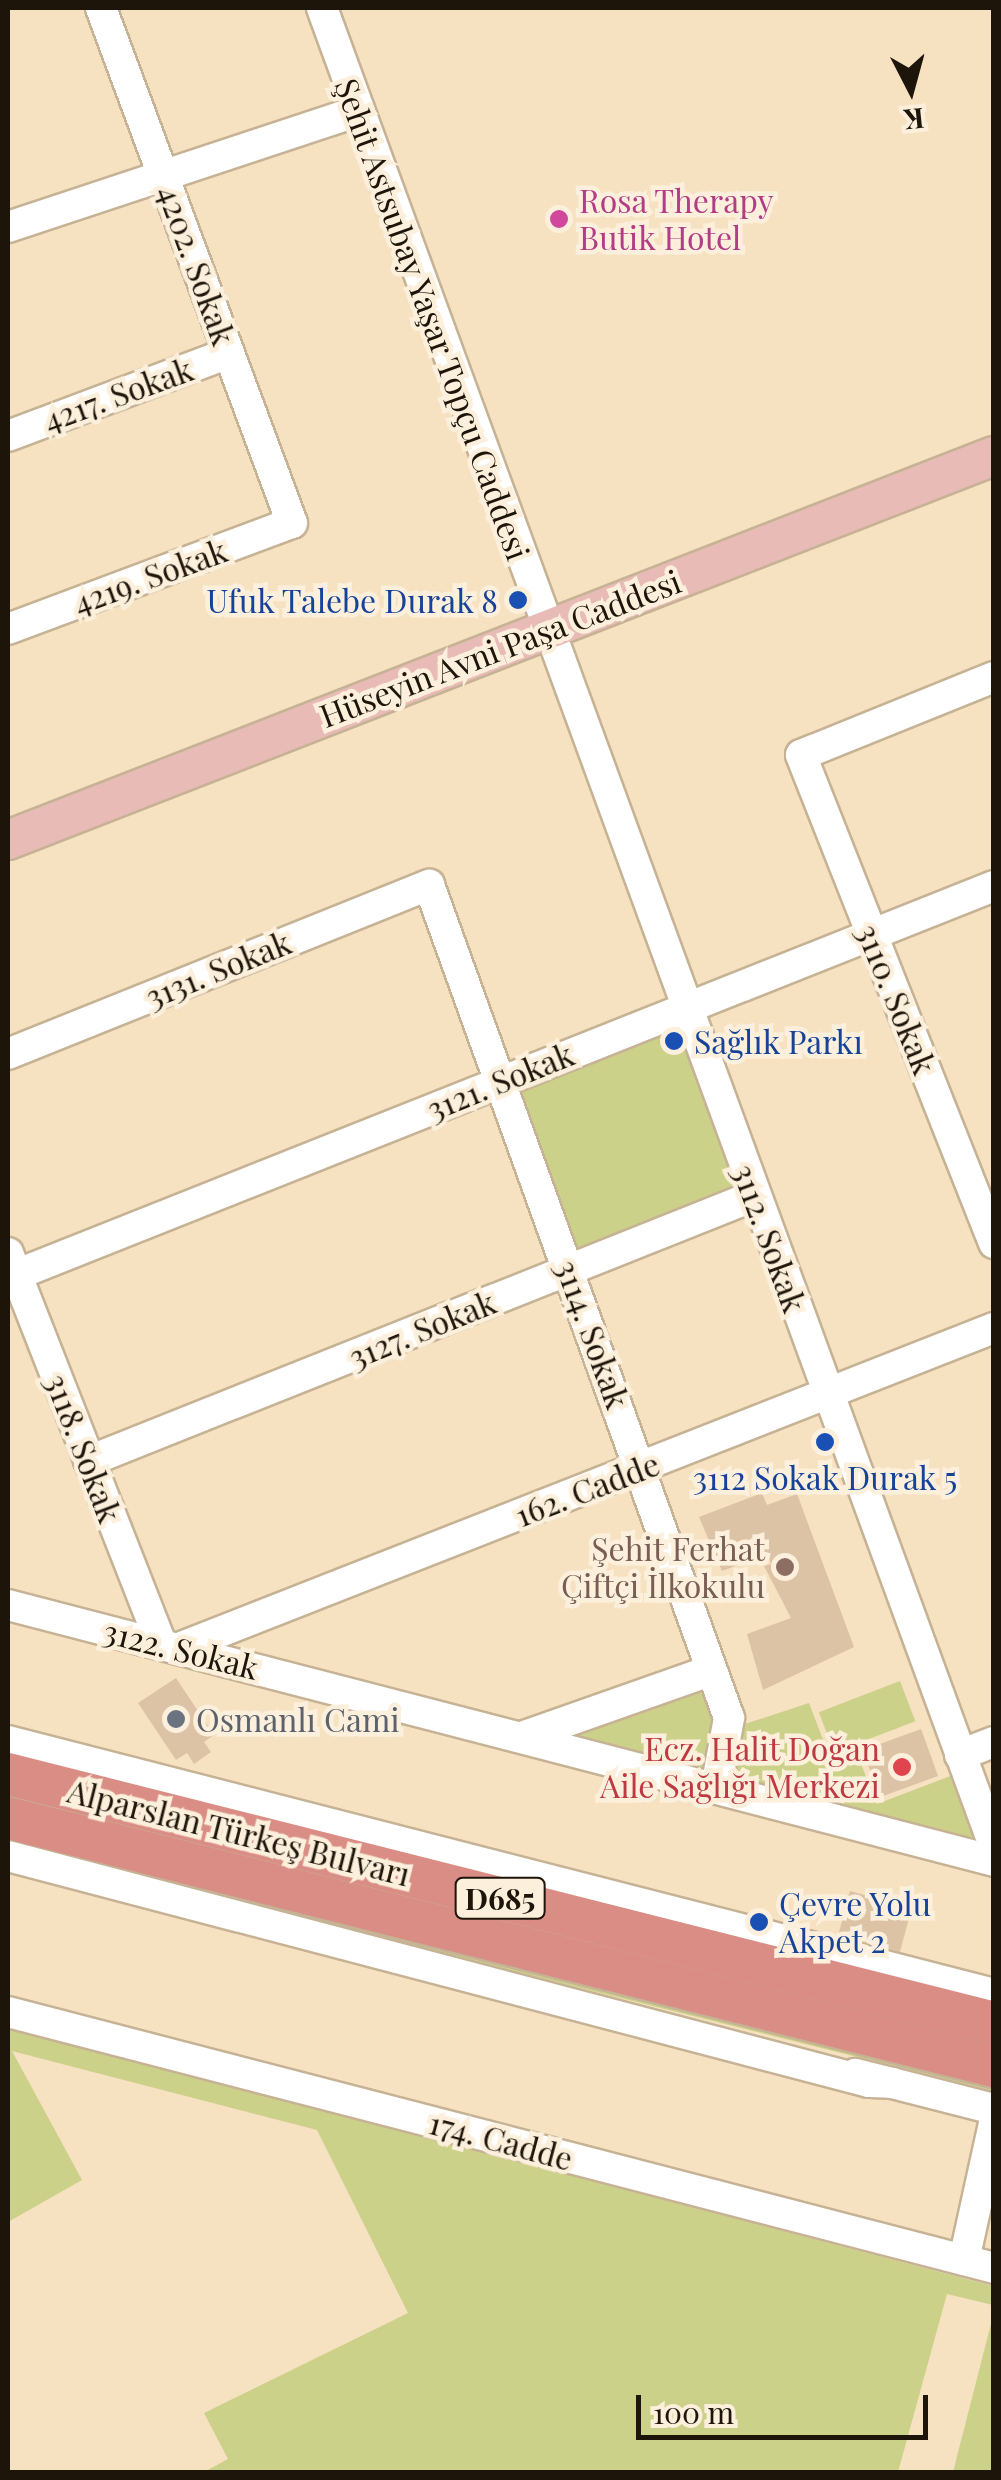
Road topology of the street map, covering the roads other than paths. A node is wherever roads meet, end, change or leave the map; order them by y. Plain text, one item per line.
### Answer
1 (102, 8) edge
2 (322, 8) edge
3 (359, 111) junction
4 (164, 175) junction
5 (8, 227) edge
6 (230, 353) junction
7 (8, 436) edge
8 (994, 456) edge
9 (292, 523) joint
10 (8, 629) edge
11 (544, 631) junction
12 (994, 677) edge
13 (8, 840) edge
14 (430, 885) joint
15 (994, 886) edge
16 (871, 934) junction
17 (684, 1007) junction
18 (8, 1054) edge
19 (501, 1080) junction
20 (754, 1196) junction
21 (994, 1243) edge
22 (10, 1269) edge
23 (570, 1270) junction
24 (994, 1328) edge
25 (828, 1395) junction
26 (89, 1461) junction
27 (642, 1467) junction
28 (8, 1604) edge
29 (170, 1645) junction
30 (712, 1670) junction
31 (522, 1738) junction
32 (8, 1741) edge
33 (994, 1742) edge
34 (960, 1755) junction
35 (8, 1774) edge
36 (716, 1788) junction
37 (8, 1818) edge
38 (994, 1845) edge
39 (8, 1856) edge
40 (994, 1861) edge
41 (994, 1994) edge
42 (8, 2012) edge
43 (994, 2022) edge
44 (994, 2066) edge
45 (994, 2109) edge
46 (994, 2123) edge
47 (979, 2264) edge

1 - 4 street, 4202. Sokak
2 - 3 street, Şehit Astsubay Yaşar Topçu Caddesi
3 - 4 street
3 - 11 street, Şehit Astsubay Yaşar Topçu Caddesi
4 - 5 street
4 - 6 street, 4202. Sokak
6 - 7 street, 4217. Sokak
6 - 9 street, 4202. Sokak
8 - 11 main road, Hüseyin Avni Paşa Caddesi
9 - 10 street, 4219. Sokak
11 - 13 main road, Hüseyin Avni Paşa Caddesi
11 - 17 street, 3112. Sokak
12 - 16 street, 3110. Sokak
14 - 18 street, 3131. Sokak
14 - 19 street, 3114. Sokak
15 - 16 street, 3121. Sokak
16 - 17 street, 3121. Sokak
16 - 21 street, 3110. Sokak
17 - 19 street, 3121. Sokak
17 - 20 street, 3112. Sokak
19 - 22 street, 3121. Sokak
19 - 23 street, 3114. Sokak
20 - 23 street, 3127. Sokak
20 - 25 street, 3112. Sokak
22 - 26 street, 3118. Sokak
23 - 26 street, 3127. Sokak
23 - 27 street, 3114. Sokak
24 - 25 street, 162. Cadde
25 - 27 street, 162. Cadde
25 - 34 street, 3112. Sokak
26 - 29 street, 3118. Sokak
27 - 29 street, 162. Cadde
27 - 30 street, 3114. Sokak
28 - 29 street, 3122. Sokak
29 - 31 street, 3122. Sokak
30 - 31 street
30 - 36 street, 3114. Sokak
31 - 36 street, 3122. Sokak
32 - 41 street
33 - 34 street
34 - 38 street, 3112. Sokak
35 - 43 highway, Alparslan Türkeş Bulvarı / D685
36 - 40 street, 3122. Sokak
37 - 44 highway, Alparslan Türkeş Bulvarı / D685
39 - 45 street
42 - 47 street, 174. Cadde
46 - 47 street

